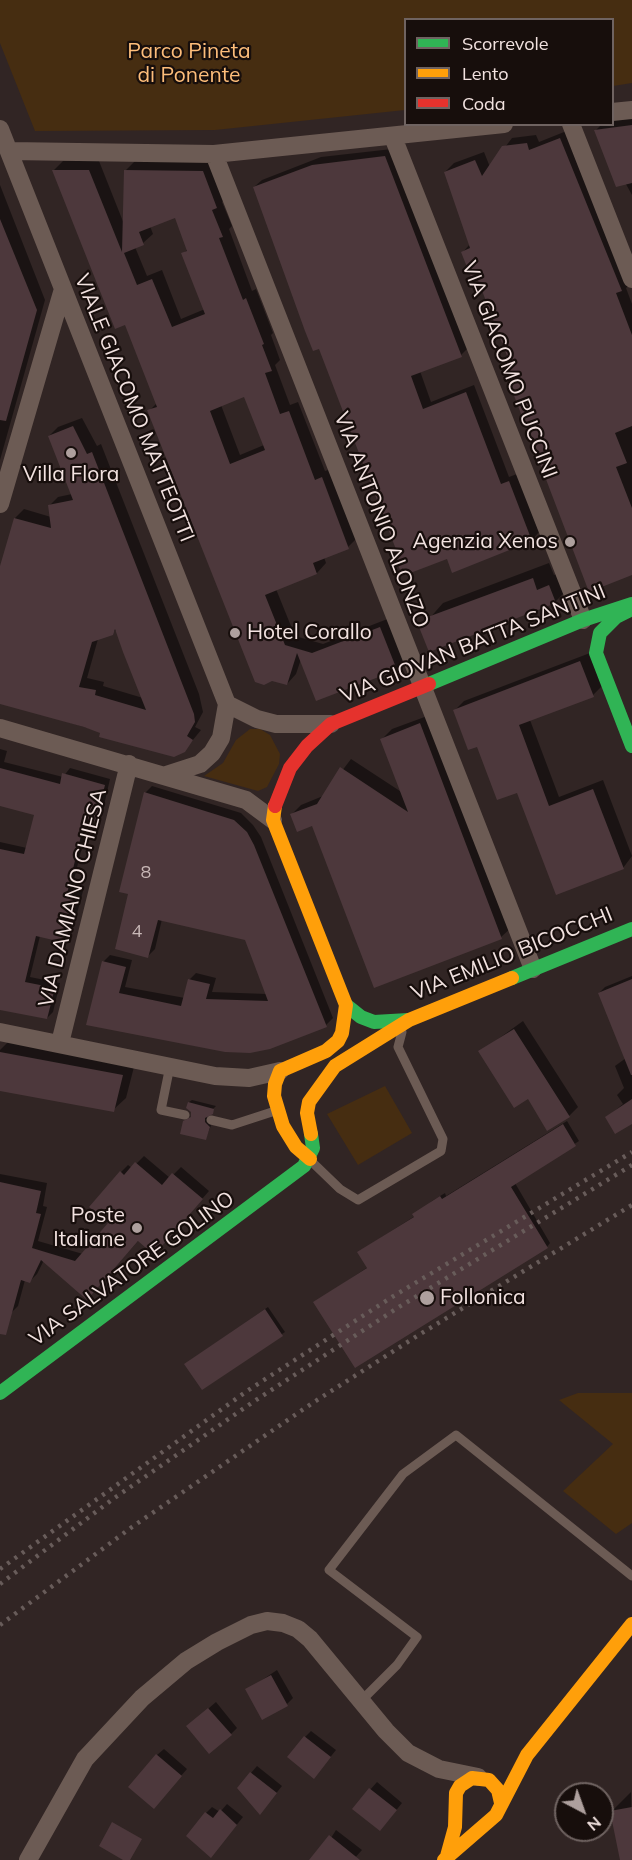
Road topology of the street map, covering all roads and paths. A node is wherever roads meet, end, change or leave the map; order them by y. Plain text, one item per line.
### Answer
1 (632, 110) edge
2 (614, 112) edge
3 (486, 126) edge
4 (572, 126) edge
5 (0, 129) edge
6 (393, 136) junction
7 (10, 151) junction
8 (214, 154) junction
9 (632, 279) edge
10 (63, 289) junction
11 (0, 504) edge
12 (632, 604) edge
13 (632, 609) edge
14 (583, 620) junction
15 (569, 639) dead end
16 (537, 641) junction
17 (422, 687) junction
18 (227, 704) junction
19 (331, 724) junction
20 (0, 728) edge
21 (632, 746) edge
22 (129, 764) junction
23 (166, 775) junction
24 (273, 820) junction
25 (632, 929) edge
26 (532, 969) junction
27 (346, 1005) junction
28 (409, 1020) junction
29 (0, 1032) edge
30 (60, 1043) junction
31 (170, 1066) junction
32 (280, 1071) junction
33 (305, 1087) junction
34 (277, 1110) junction
35 (184, 1115) dead end
36 (211, 1120) dead end
37 (296, 1147) junction
38 (310, 1159) junction
39 (288, 1179) junction
40 (0, 1393) edge
41 (632, 1576) edge
42 (632, 1624) edge
43 (361, 1701) junction
44 (527, 1755) junction
45 (481, 1778) junction
46 (501, 1803) junction
47 (456, 1808) junction
48 (491, 1819) junction
49 (446, 1858) edge
50 (28, 1860) edge

1 - 2 street
3 - 6 street
4 - 9 street
5 - 7 street, VIALE GIACOMO MATTEOTTI
6 - 8 street
6 - 14 street, VIA GIACOMO PUCCINI
7 - 8 street
7 - 10 street, VIALE GIACOMO MATTEOTTI
8 - 17 street, VIA ANTONIO ALONZO
10 - 11 street
10 - 18 street, VIALE GIACOMO MATTEOTTI
12 - 14 street, VIA GIOVAN BATTA SANTINI
13 - 21 street
14 - 16 street, VIA GIOVAN BATTA SANTINI
15 - 16 street
16 - 17 street, VIA GIOVAN BATTA SANTINI
17 - 19 street, VIA GIOVAN BATTA SANTINI
17 - 26 street, VIA ANTONIO ALONZO
18 - 19 street
18 - 23 street
19 - 24 street
20 - 22 street
22 - 23 street
22 - 30 street, VIA DAMIANO CHIESA
23 - 24 street
24 - 27 street
25 - 26 street, VIA EMILIO BICOCCHI
26 - 28 street, VIA EMILIO BICOCCHI
27 - 28 street
27 - 32 street
28 - 33 street
28 - 38 lane
29 - 30 street
30 - 31 street
31 - 32 street
31 - 35 lane
32 - 33 street
32 - 34 street
33 - 38 street
34 - 36 lane
34 - 37 street
37 - 38 street
37 - 39 street
38 - 39 street, VIA SALVATORE GOLINO
39 - 40 street, VIA SALVATORE GOLINO
41 - 43 lane
42 - 44 street
43 - 45 street
43 - 50 street
44 - 45 street
44 - 46 street
45 - 46 street
45 - 47 street
46 - 48 street
47 - 48 street
47 - 49 street
48 - 49 street

